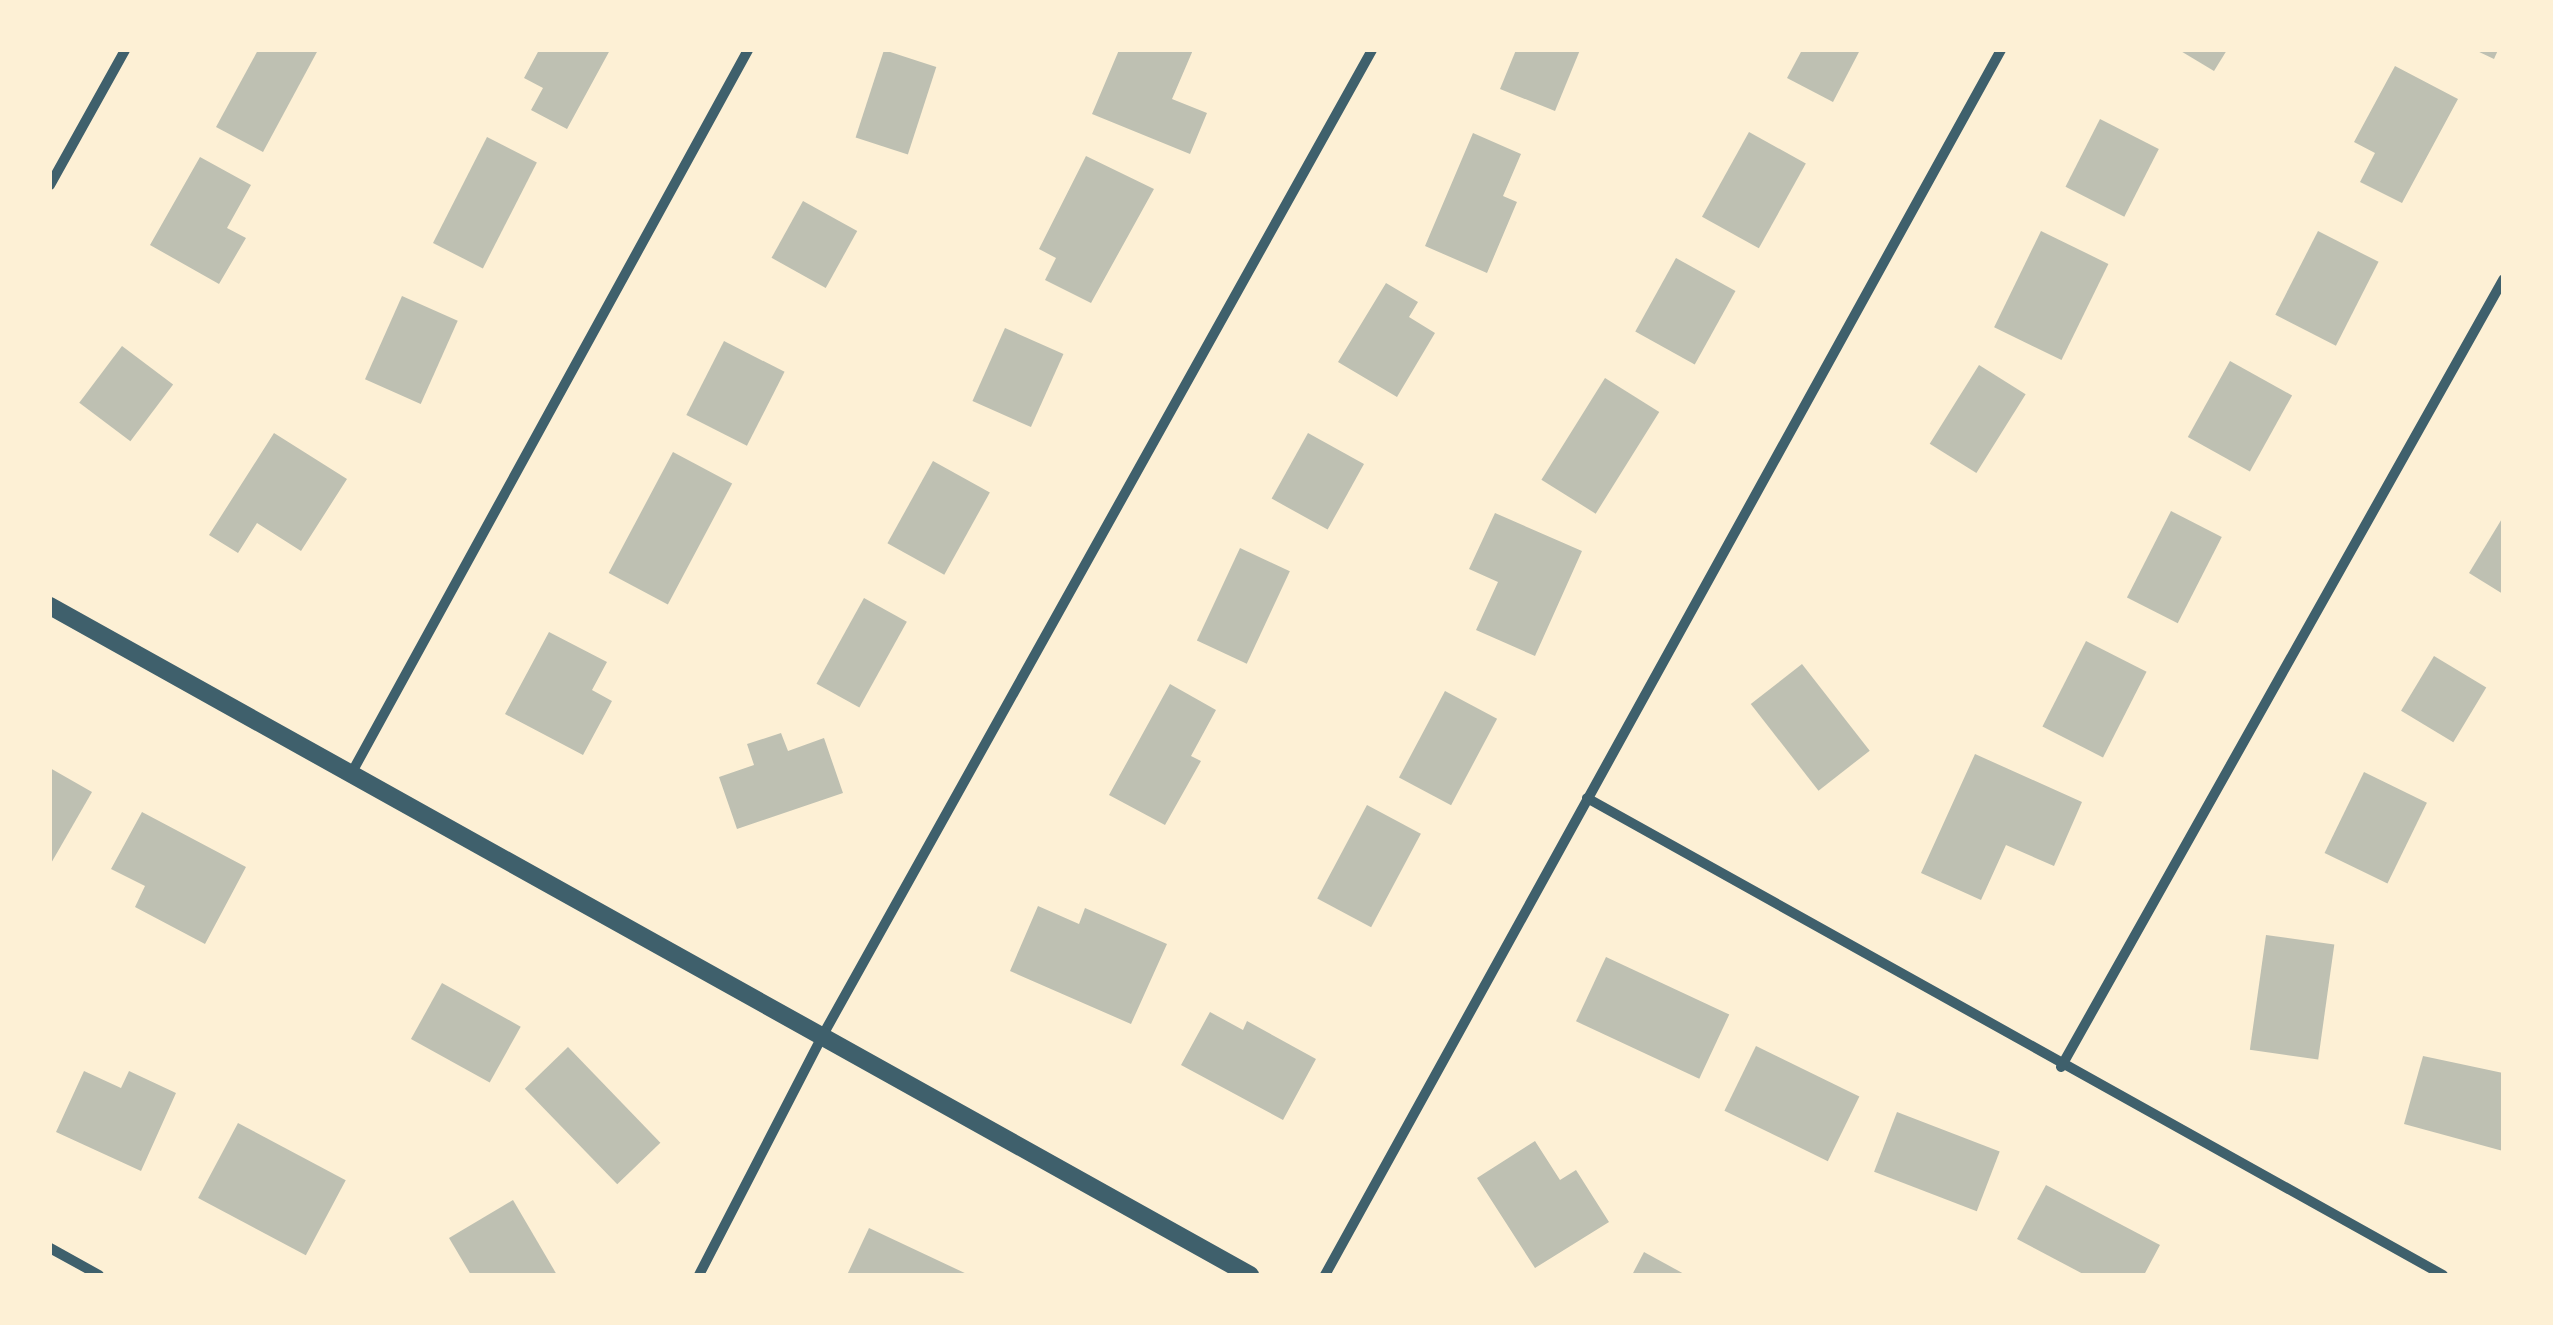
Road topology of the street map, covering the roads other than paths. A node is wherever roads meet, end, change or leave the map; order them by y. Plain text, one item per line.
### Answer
1 (124, 50) edge
2 (748, 50) edge
3 (1372, 50) edge
4 (2001, 50) edge
5 (50, 184) edge
6 (2503, 280) edge
7 (50, 606) edge
8 (351, 774) junction
9 (1587, 798) junction
10 (824, 1033) junction
11 (2060, 1066) junction
12 (50, 1248) edge
13 (98, 1275) edge
14 (699, 1275) edge
15 (1250, 1275) edge
16 (1325, 1275) edge
17 (2443, 1275) edge

1 - 5 street
2 - 8 street
3 - 10 street
4 - 9 street
6 - 11 street
7 - 8 street
8 - 10 street
9 - 11 street
9 - 16 street
10 - 14 street
10 - 15 street
11 - 17 street
12 - 13 street

